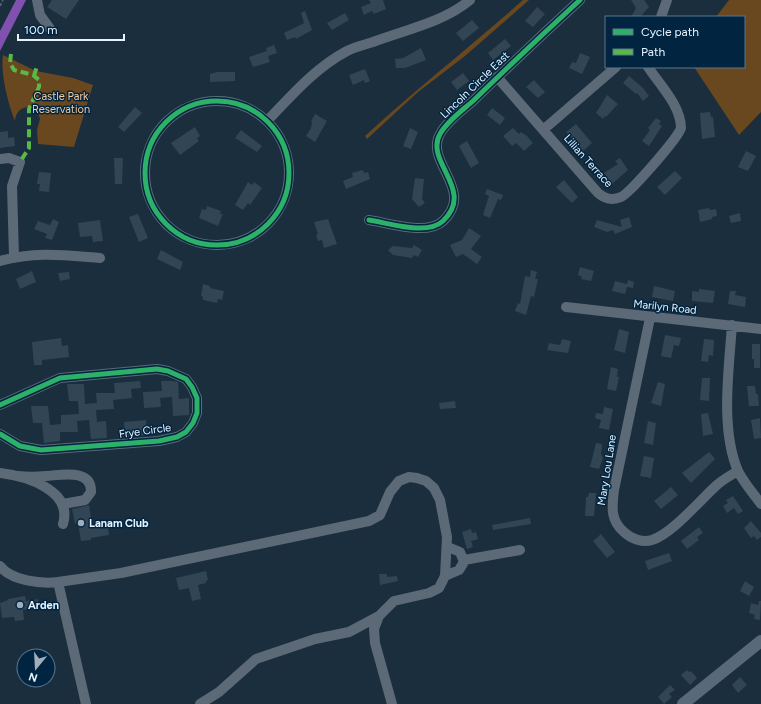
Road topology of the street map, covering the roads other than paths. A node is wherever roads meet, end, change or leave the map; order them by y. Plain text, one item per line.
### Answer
1 (37, 0) edge
2 (470, 0) edge
3 (580, 0) edge
4 (666, 0) edge
5 (662, 16) edge
6 (51, 30) dead end
7 (615, 68) edge
8 (649, 68) edge
9 (497, 77) junction
10 (267, 121) junction
11 (543, 130) junction
12 (0, 159) edge
13 (369, 220) dead end
14 (14, 257) junction
15 (100, 258) dead end
16 (0, 261) edge
17 (566, 307) dead end
18 (650, 318) junction
19 (732, 325) junction
20 (761, 329) edge
21 (0, 405) edge
22 (0, 434) edge
23 (738, 470) junction
24 (0, 473) edge
25 (18, 476) junction
26 (63, 504) junction
27 (761, 504) edge
28 (63, 524) dead end
29 (448, 547) junction
30 (520, 550) dead end
31 (464, 560) junction
32 (0, 566) edge
33 (446, 576) junction
34 (58, 582) junction
35 (379, 616) junction
36 (761, 641) edge
37 (86, 704) edge
38 (200, 704) edge
39 (392, 704) edge
40 (683, 704) edge

1 - 6 street
2 - 10 street
3 - 9 street, Lincoln Circle East
4 - 5 street
7 - 11 street
8 - 11 street, Lillian Terrace
9 - 11 street, Lillian Terrace
9 - 13 street, Lincoln Circle East
10 - 10 street
12 - 14 street
14 - 15 street
14 - 16 street
17 - 18 street, Marilyn Road
18 - 19 street, Marilyn Road
18 - 23 street, Mary Lou Lane
19 - 20 street, Marilyn Road
19 - 23 street
21 - 22 street, Frye Circle
23 - 27 street
24 - 25 street
25 - 26 street
25 - 26 street
26 - 28 street
29 - 31 street
29 - 33 street
29 - 34 street
30 - 31 street
31 - 33 street
32 - 34 street
33 - 35 street
34 - 37 street
35 - 38 street
35 - 39 street
36 - 40 main road

